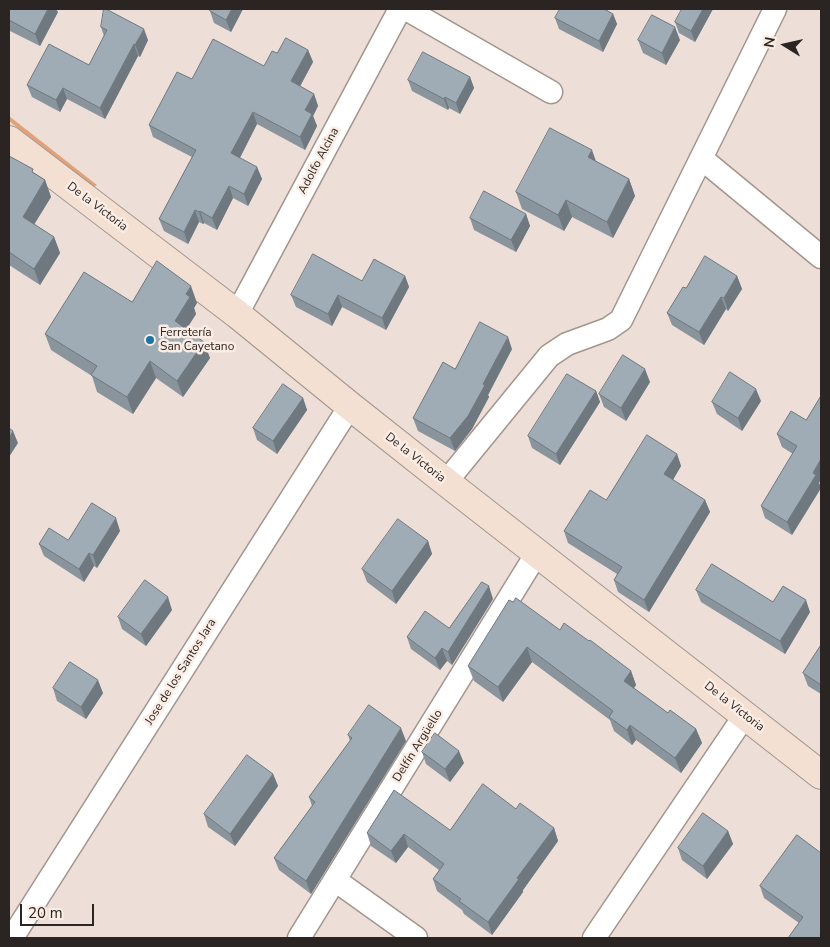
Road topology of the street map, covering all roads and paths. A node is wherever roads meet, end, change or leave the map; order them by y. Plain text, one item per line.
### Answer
1 (400, 9) edge
2 (406, 9) edge
3 (775, 9) edge
4 (550, 92) dead end
5 (9, 140) edge
6 (701, 158) junction
7 (821, 257) edge
8 (237, 314) junction
9 (350, 406) junction
10 (446, 482) junction
11 (537, 553) junction
12 (744, 715) junction
13 (821, 775) edge
14 (335, 880) junction
15 (12, 938) edge
16 (299, 938) edge
17 (416, 938) edge
18 (594, 938) edge

1 - 8 street, Adolfo Alcina
2 - 4 street
3 - 6 street
5 - 8 main road, De la Victoria
6 - 7 street
6 - 10 street
8 - 9 main road, De la Victoria
9 - 10 main road, De la Victoria
9 - 15 street, Jose de los Santos Jara
10 - 11 main road, De la Victoria
11 - 12 main road, De la Victoria
11 - 14 street, Delfín Argüello
12 - 13 main road, De la Victoria
12 - 18 street
14 - 16 street, Delfín Argüello
14 - 17 street

